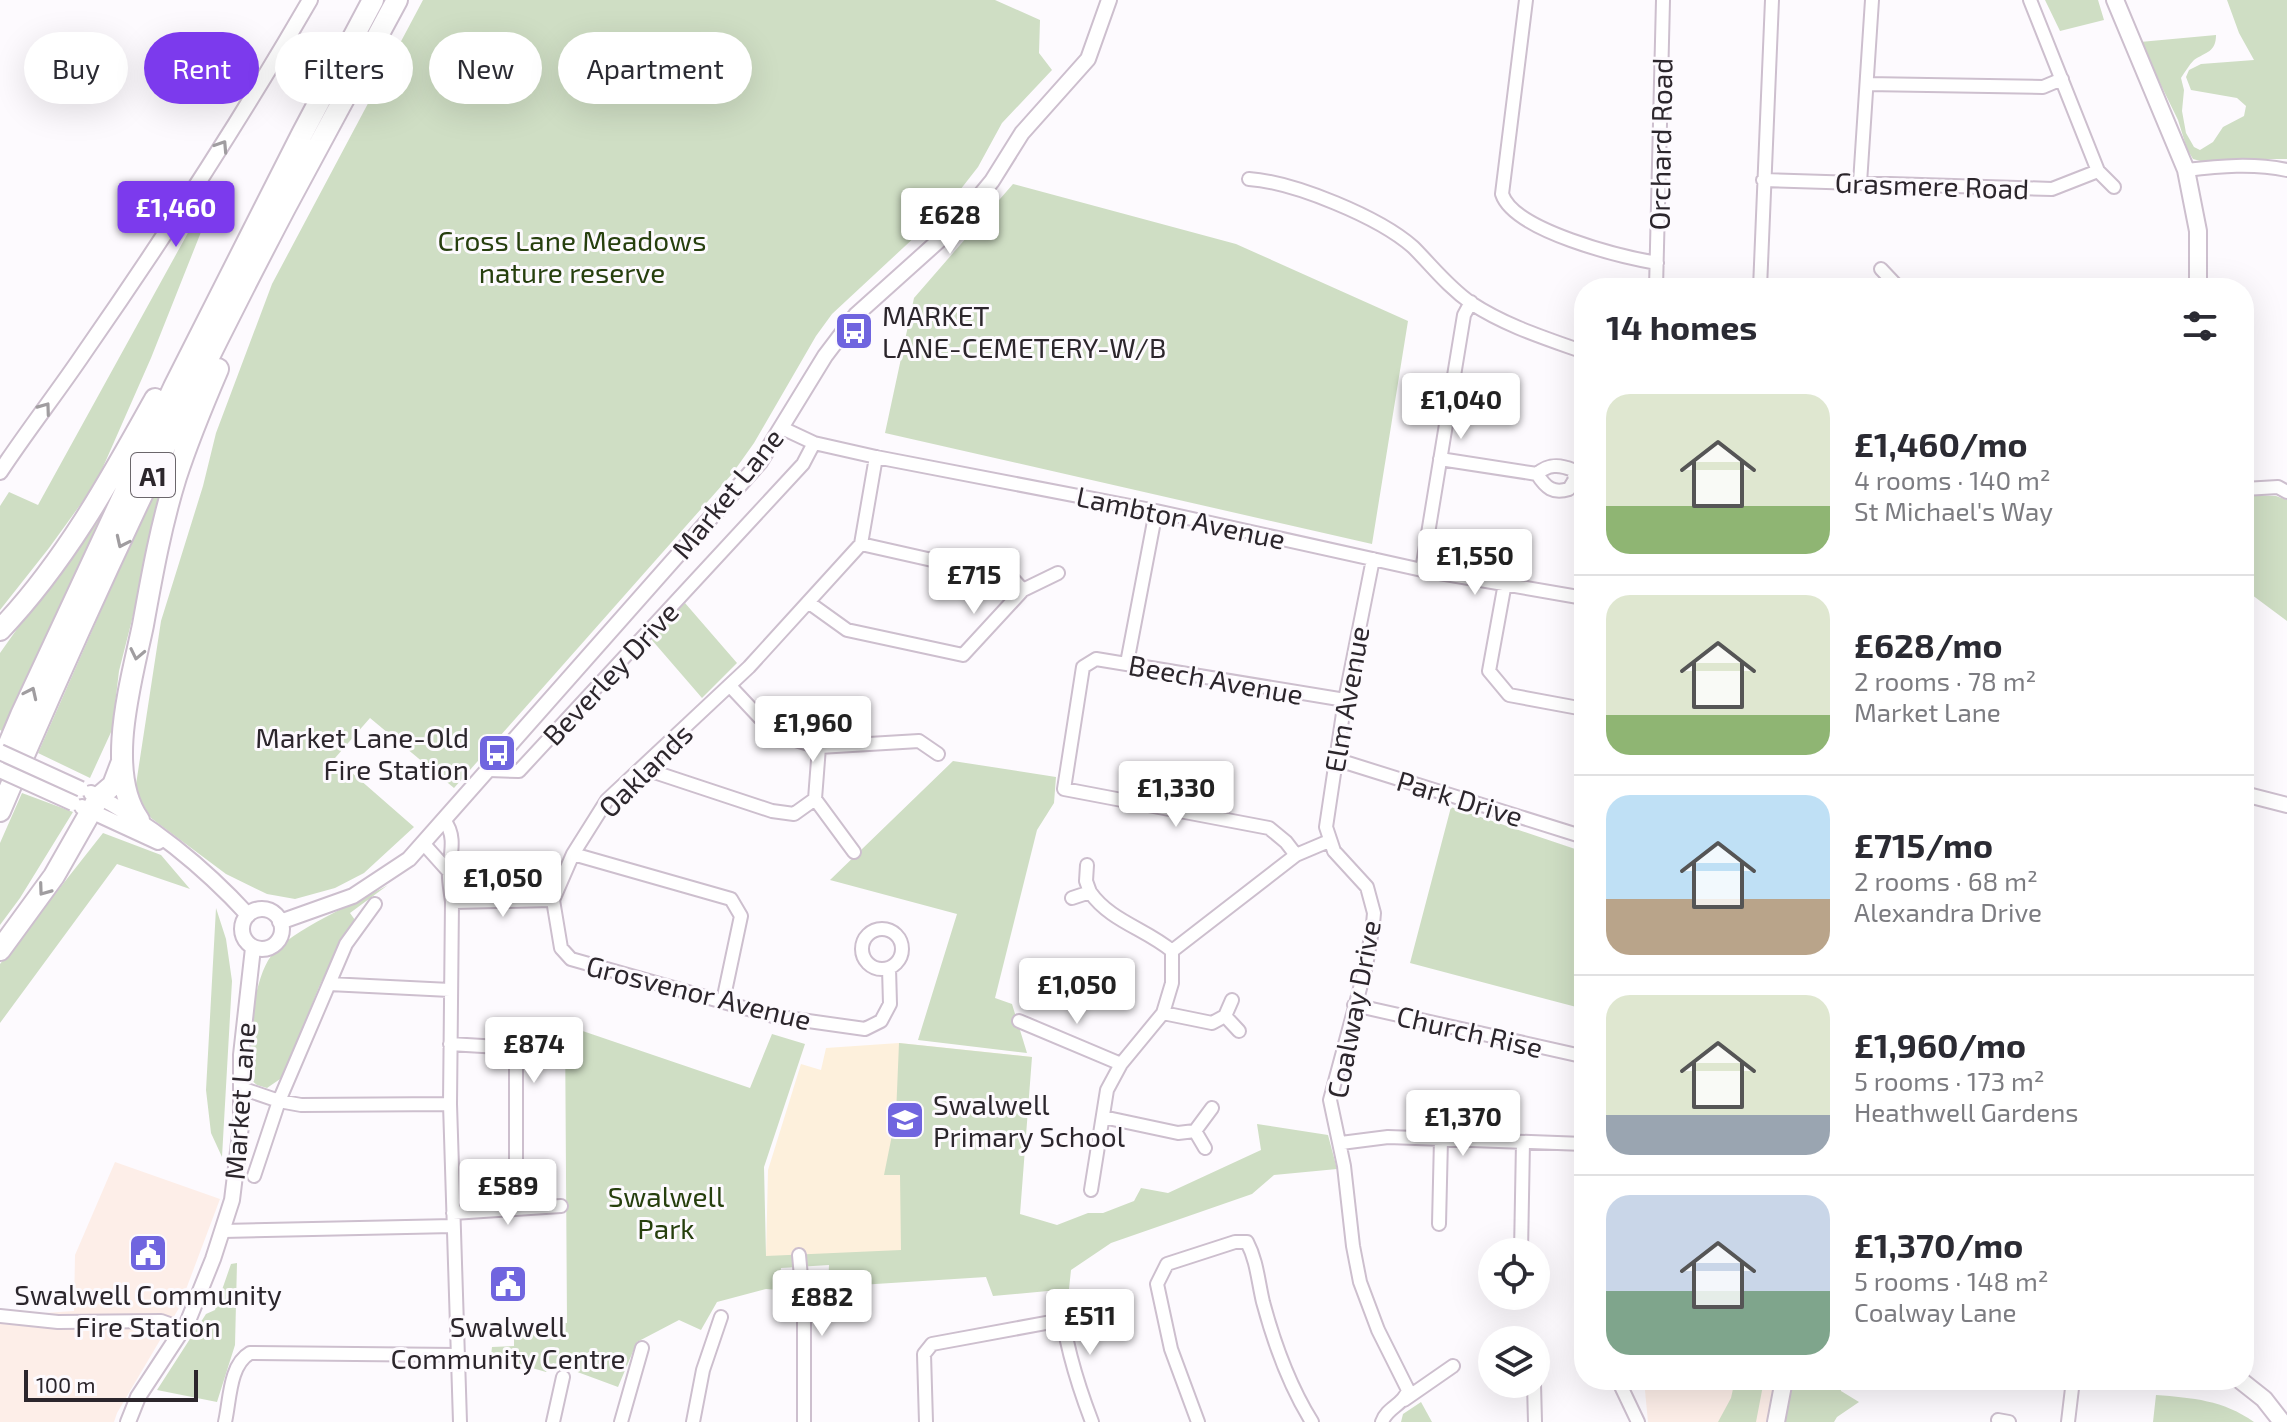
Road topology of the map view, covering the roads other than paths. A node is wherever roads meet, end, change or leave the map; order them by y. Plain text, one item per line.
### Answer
1 (310, 0) edge
2 (373, 0) edge
3 (397, 0) edge
4 (1109, 0) edge
5 (1526, 0) edge
6 (1663, 0) edge
7 (1772, 0) edge
8 (1872, 0) edge
9 (2030, 0) edge
10 (2115, 0) edge
11 (2062, 79) junction
12 (1867, 84) junction
13 (320, 147) junction
14 (2186, 170) junction
15 (2287, 170) edge
16 (2098, 171) junction
17 (1249, 179) dead end
18 (1763, 180) junction
19 (1860, 183) junction
20 (2114, 187) dead end
21 (274, 188) junction
22 (1657, 263) junction
23 (1881, 269) dead end
24 (1656, 278) edge
25 (1760, 278) edge
26 (1886, 278) edge
27 (2199, 278) edge
28 (1471, 302) junction
29 (1574, 348) edge
30 (782, 428) junction
31 (814, 443) junction
32 (876, 457) junction
33 (1440, 459) junction
34 (0, 472) edge
35 (1537, 474) dead end
36 (2254, 488) edge
37 (2287, 492) edge
38 (1156, 511) junction
39 (861, 544) junction
40 (1373, 559) junction
41 (1422, 570) junction
42 (1058, 573) dead end
43 (1505, 583) junction
44 (1023, 590) junction
45 (1574, 596) edge
46 (808, 602) junction
47 (6, 624) edge
48 (0, 638) edge
49 (1127, 663) junction
50 (730, 686) junction
51 (1345, 700) junction
52 (1574, 707) edge
53 (819, 747) junction
54 (0, 752) edge
55 (938, 754) dead end
56 (123, 758) junction
57 (1335, 759) junction
58 (0, 767) edge
59 (642, 768) junction
60 (489, 770) junction
61 (2254, 797) edge
62 (815, 799) junction
63 (86, 800) junction
64 (2287, 805) edge
65 (0, 811) edge
66 (139, 820) junction
67 (444, 820) junction
68 (1574, 834) edge
69 (1329, 841) junction
70 (423, 843) junction
71 (176, 851) junction
72 (854, 852) dead end
73 (573, 854) junction
74 (1296, 855) junction
75 (1087, 865) dead end
76 (449, 872) junction
77 (1090, 892) junction
78 (1072, 898) dead end
79 (553, 900) junction
80 (452, 902) junction
81 (375, 904) dead end
82 (248, 915) junction
83 (280, 922) junction
84 (253, 948) junction
85 (0, 950) edge
86 (1172, 951) junction
87 (889, 968) dead end
88 (329, 984) junction
89 (450, 990) junction
90 (1232, 1000) dead end
91 (723, 1001) junction
92 (1354, 1005) junction
93 (1163, 1013) junction
94 (1225, 1016) junction
95 (1019, 1021) dead end
96 (1239, 1031) dead end
97 (450, 1044) junction
98 (1574, 1054) edge
99 (1121, 1064) junction
100 (241, 1088) junction
101 (279, 1101) junction
102 (450, 1104) junction
103 (1212, 1108) dead end
104 (1103, 1117) junction
105 (1195, 1131) junction
106 (1441, 1139) junction
107 (1523, 1142) junction
108 (1341, 1143) junction
109 (1574, 1144) edge
110 (1205, 1148) dead end
111 (254, 1176) dead end
112 (1091, 1190) dead end
113 (561, 1206) dead end
114 (516, 1209) junction
115 (453, 1220) junction
116 (1439, 1224) dead end
117 (223, 1231) junction
118 (1521, 1238) edge
119 (799, 1255) dead end
120 (1060, 1298) dead end
121 (0, 1316) edge
122 (721, 1317) dead end
123 (1062, 1320) junction
124 (183, 1329) junction
125 (642, 1348) dead end
126 (457, 1355) junction
127 (1453, 1366) dead end
128 (563, 1377) dead end
129 (1623, 1390) edge
130 (1782, 1390) edge
131 (2072, 1390) edge
132 (2253, 1390) edge
133 (1534, 1398) edge
134 (1404, 1400) junction
135 (128, 1422) edge
136 (225, 1422) edge
137 (460, 1422) edge
138 (553, 1422) edge
139 (621, 1422) edge
140 (693, 1422) edge
141 (804, 1422) edge
142 (926, 1422) edge
143 (1092, 1422) edge
144 (1198, 1422) edge
145 (1312, 1422) edge
146 (1382, 1422) edge
147 (1535, 1422) edge
148 (1638, 1422) edge
149 (1776, 1422) edge
150 (2068, 1422) edge
151 (2282, 1422) edge

34 -> 1 street
2 - 21 highway, A1
3 - 13 highway, A1
4 - 30 street, Market Lane
5 - 22 street
6 - 22 street, Orchard Road
7 - 18 street
8 - 12 street
9 - 11 street
10 - 14 main road
11 - 12 street
11 - 16 street
12 - 19 street
13 -> 56 highway
13 -> 65 highway, A1
14 - 15 street
14 - 27 main road
16 - 19 street, Grasmere Road
16 - 20 street
17 - 28 street
18 - 19 street, Grasmere Road
18 - 25 street
21 - 47 highway
58 -> 21 highway, A1
22 - 24 street, Orchard Road
23 - 26 street
28 - 29 street
28 - 33 street
30 - 31 street, Lambton Avenue
30 - 60 street, Market Lane
31 - 32 street, Lambton Avenue
31 - 60 street, Beverley Drive
32 - 38 street, Lambton Avenue
32 - 39 street
33 - 35 street
33 - 41 street
36 - 37 street
38 - 40 street, Lambton Avenue
38 - 49 street
39 - 44 street
39 - 46 street, Oaklands
40 - 41 street, Lambton Avenue
40 - 51 street, Elm Avenue
41 - 43 street, Lambton Avenue
42 - 44 street
43 - 45 street, Lambton Avenue
43 - 52 street
44 - 46 street
46 - 50 street, Oaklands
47 - 48 highway
49 - 51 street, Beech Avenue
49 - 74 street, Beech Avenue
50 - 53 street
50 - 59 street, Oaklands
51 - 57 street, Elm Avenue
53 - 55 street
53 - 62 street
54 - 63 street, bridge
56 - 63 highway
56 - 66 highway
57 - 68 street, Park Drive
57 - 69 street, Elm Avenue
58 - 63 street, bridge
59 - 62 street
59 - 73 street, Oaklands
60 - 67 street, Market Lane
61 - 64 street
62 - 72 street
63 - 66 street
63 - 71 street
63 -> 85 highway
66 - 71 street
67 - 70 street, Market Lane
67 - 76 street
69 - 74 street
69 - 92 street, Coalway Drive
70 - 76 street
70 - 83 street, Market Lane
71 - 82 street
73 - 79 street, Oaklands
73 - 91 street
74 - 86 street
75 - 77 street
76 - 80 street
77 - 78 street
77 - 86 street
79 - 80 street
79 - 91 street, Grosvenor Avenue
80 - 89 street
81 - 88 street, Market Lane
82 - 83 street
82 - 84 street
83 - 84 street
84 - 100 street, Market Lane
86 - 93 street
87 - 91 street, Grosvenor Avenue
88 - 89 street
88 - 101 street, Market Lane
89 - 97 street
90 - 94 street
92 - 98 street, Church Rise
92 - 108 street, Coalway Drive
93 - 94 street
93 - 99 street
94 - 96 street
95 - 99 street
97 - 102 street
97 - 114 street
99 - 104 street
100 - 101 street
100 - 117 street, Market Lane
101 - 102 street
101 - 111 street, Market Lane
102 - 115 street
103 - 105 street
104 - 105 street
104 - 112 street
105 - 110 street
106 - 107 street
106 - 108 street
106 - 116 street
107 - 109 street
107 - 118 street
108 - 134 street, Coalway Drive
113 - 114 street
114 - 115 street
115 - 117 street
115 - 126 street
117 - 124 street, Market Lane
119 - 141 street
120 - 123 street
121 - 124 street
122 - 140 street
123 - 142 street
123 - 143 street
124 - 135 street, Market Lane
125 - 139 street
126 - 136 street
126 - 137 street
127 - 134 street
128 - 138 street
129 - 148 street
130 - 149 main road
131 - 150 street
132 - 151 main road
133 - 147 street
134 - 146 street
144 - 145 street

